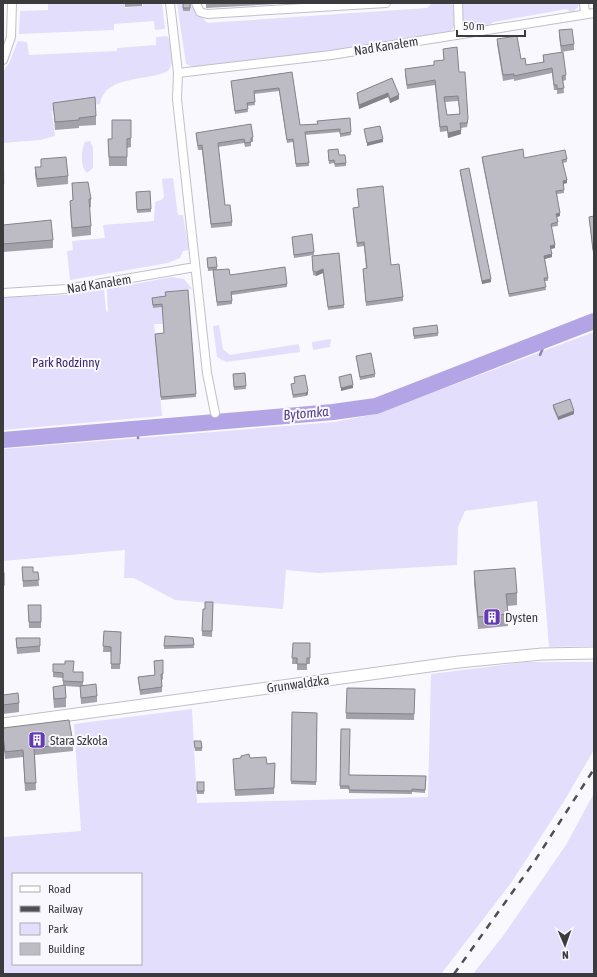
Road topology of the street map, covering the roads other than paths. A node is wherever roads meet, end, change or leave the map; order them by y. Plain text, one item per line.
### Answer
1 (12, 3) edge
2 (170, 3) edge
3 (196, 3) edge
4 (386, 3) edge
5 (458, 3) edge
6 (584, 3) edge
7 (585, 13) junction
8 (594, 13) edge
9 (460, 34) junction
10 (3, 60) edge
11 (178, 73) junction
12 (195, 267) junction
13 (3, 293) edge
14 (215, 413) dead end
15 (594, 653) edge
16 (3, 724) edge

1 - 10 street
2 - 11 street
3 - 4 street
5 - 9 street
6 - 7 street
7 - 8 street, Nad Kanałem
7 - 9 street, Nad Kanałem
9 - 11 street, Nad Kanałem
11 - 12 street
12 - 13 street, Nad Kanałem
12 - 14 street
15 - 16 street, Grunwaldzka

